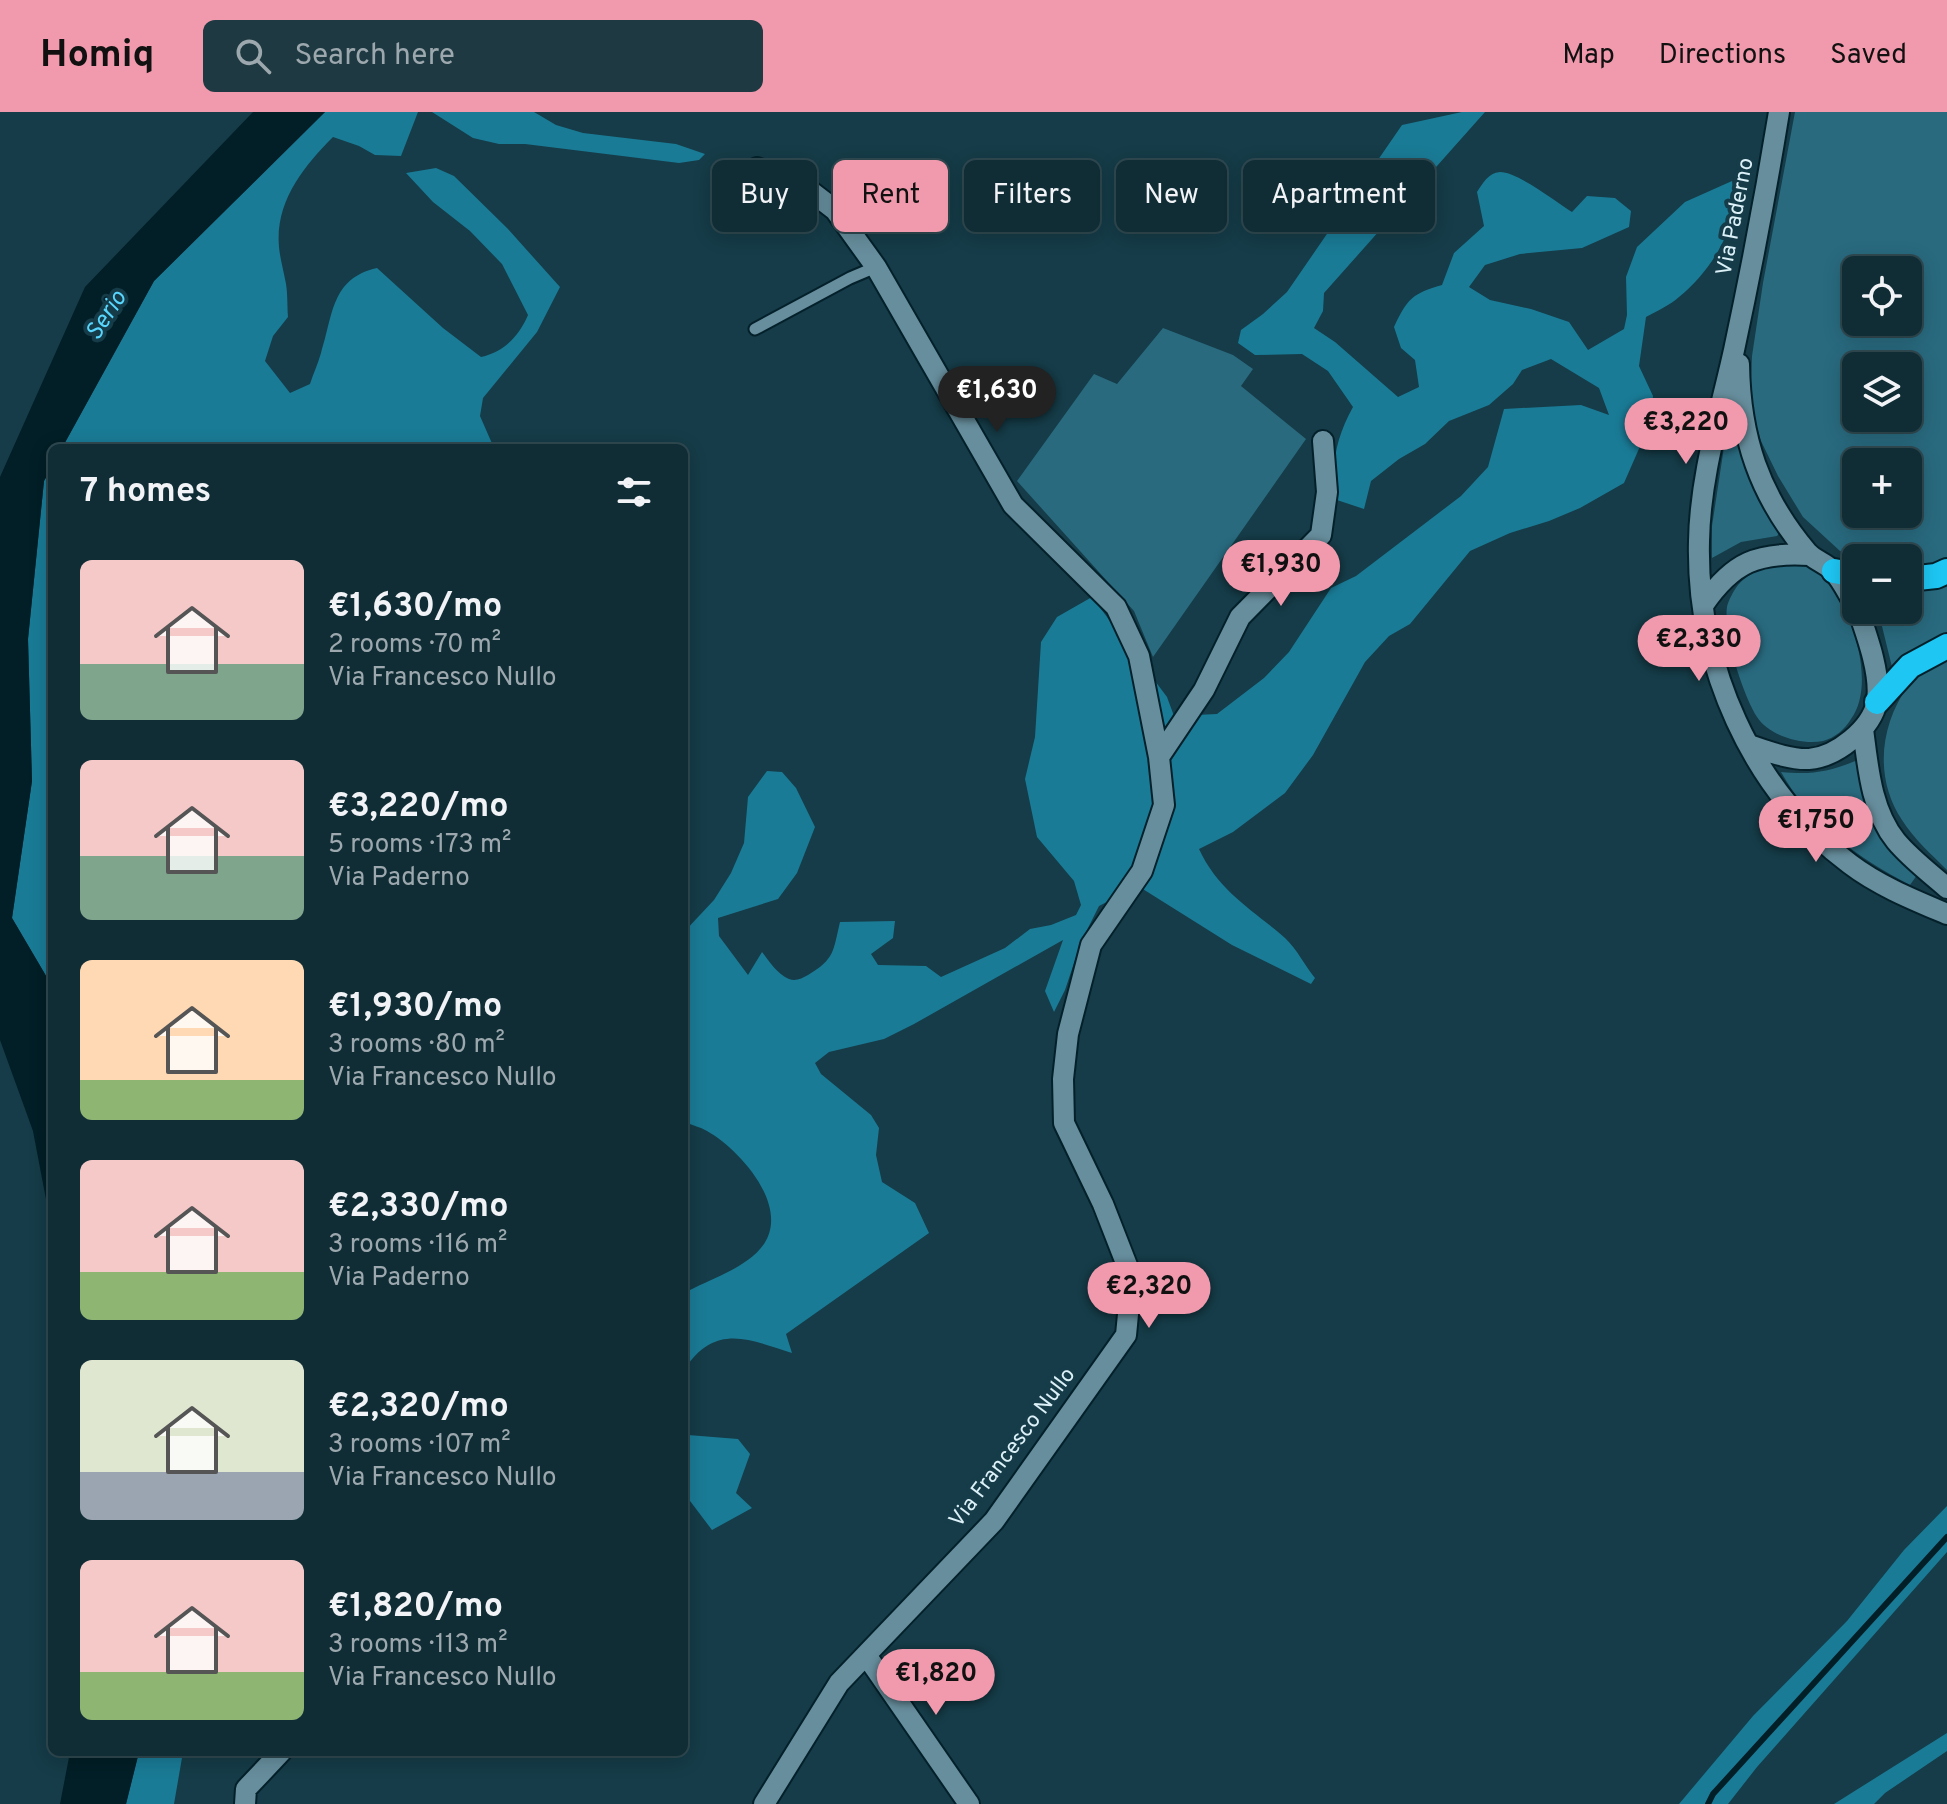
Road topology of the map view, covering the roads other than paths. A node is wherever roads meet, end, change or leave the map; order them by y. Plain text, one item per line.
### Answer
1 (1779, 112) edge
2 (817, 196) edge
3 (876, 267) junction
4 (755, 329) dead end
5 (1738, 332) junction
6 (1323, 441) dead end
7 (1809, 555) junction
8 (1947, 571) edge
9 (1842, 572) edge
10 (1922, 578) edge
11 (1704, 604) junction
12 (1862, 624) edge
13 (1947, 646) edge
14 (1877, 702) junction
15 (1863, 729) junction
16 (1749, 745) junction
17 (1159, 757) junction
18 (1947, 888) edge
19 (1947, 914) edge
20 (866, 1655) junction
21 (277, 1756) edge
22 (245, 1804) edge
23 (764, 1804) edge
24 (969, 1804) edge

1 - 5 street, Via Paderno
2 - 3 street, Via Francesco Nullo
3 - 4 lane
3 - 17 street, Via Francesco Nullo
5 - 7 street, Via Paderno
5 - 11 street, Via Paderno
6 - 17 street
7 - 9 street, Via Paderno
7 - 11 street
8 - 10 highway
11 - 16 street, Via Paderno
12 - 14 street, Via Paderno
13 - 14 highway
14 - 15 street
15 - 16 street
15 - 18 street
16 - 19 street, Via Paderno
17 - 20 street, Via Francesco Nullo
20 - 23 street, Via Francesco Nullo
20 - 24 street
21 - 22 street

